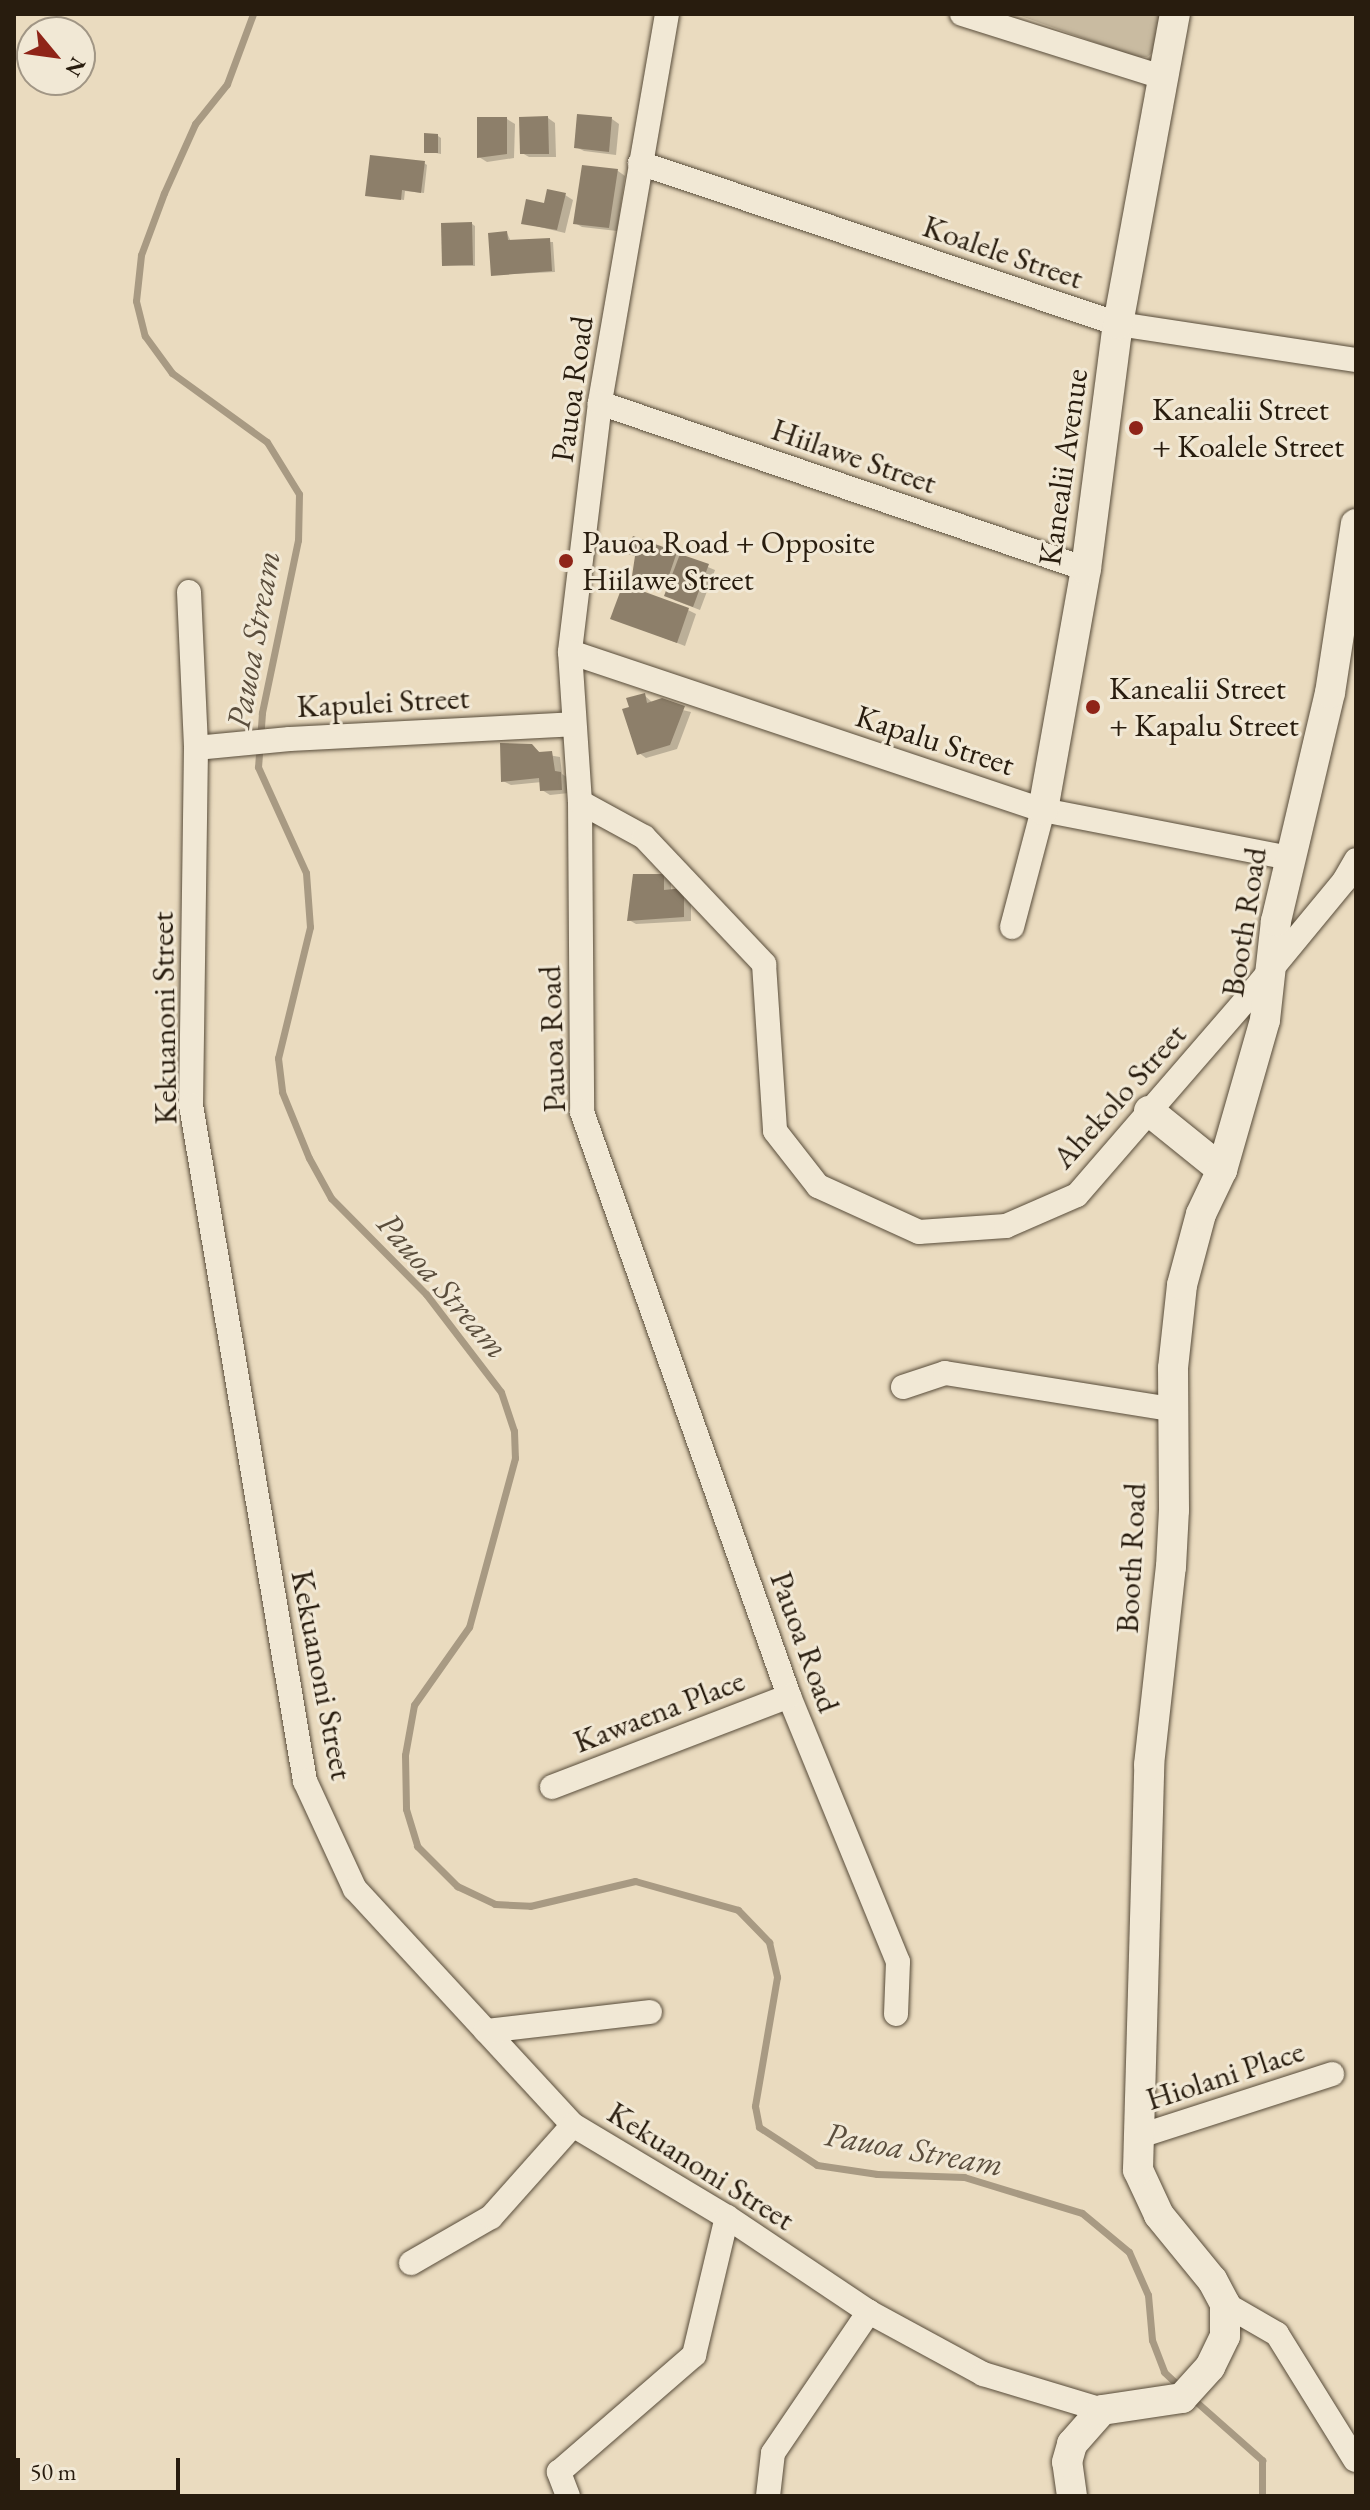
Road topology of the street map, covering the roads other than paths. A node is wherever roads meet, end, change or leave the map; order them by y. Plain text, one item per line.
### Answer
1 (667, 14) edge
2 (962, 14) edge
3 (1175, 14) edge
4 (1165, 78) junction
5 (640, 163) junction
6 (1118, 324) junction
7 (1356, 360) edge
8 (600, 403) junction
9 (1356, 527) edge
10 (1086, 569) junction
11 (189, 592) dead end
12 (570, 652) junction
13 (573, 724) junction
14 (196, 748) junction
15 (580, 802) junction
16 (1043, 810) junction
17 (1289, 858) junction
18 (1356, 860) edge
19 (1012, 927) dead end
20 (1269, 973) junction
21 (1149, 1111) junction
22 (1222, 1170) junction
23 (903, 1387) dead end
24 (1171, 1409) junction
25 (789, 1696) junction
26 (552, 1787) dead end
27 (650, 2012) dead end
28 (896, 2014) dead end
29 (486, 2031) junction
30 (1332, 2074) dead end
31 (573, 2125) junction
32 (1137, 2137) junction
33 (727, 2217) junction
34 (411, 2263) dead end
35 (1225, 2304) junction
36 (869, 2312) junction
37 (1102, 2410) junction
38 (1355, 2460) edge
39 (568, 2496) edge
40 (768, 2496) edge
41 (1072, 2496) edge

1 - 5 street, Pauoa Road
2 - 4 street
3 - 4 street, Kanealii Avenue
4 - 6 street, Kanealii Avenue
5 - 6 street, Koalele Street
5 - 8 street, Pauoa Road
6 - 7 street, Koalele Street
6 - 10 street, Kanealii Avenue
8 - 10 street, Hiilawe Street
8 - 12 street, Pauoa Road
9 - 17 street, Booth Road
10 - 16 street, Kanealii Avenue
11 - 14 street, Kekuanoni Street
12 - 13 street, Pauoa Road
12 - 16 street, Kapalu Street
13 - 14 street, Kapulei Street
13 - 15 street, Pauoa Road
14 - 29 street, Kekuanoni Street
15 - 21 street, Ahekolo Street
15 - 25 street, Pauoa Road
16 - 17 street, Kapalu Street
16 - 19 street, Kanealii Avenue
17 - 20 street, Booth Road
18 - 20 street, Ahekolo Street
20 - 21 street, Ahekolo Street
20 - 22 street, Booth Road
21 - 22 street
22 - 24 street, Booth Road
23 - 24 street
24 - 32 street, Booth Road
25 - 26 street, Kawaena Place
25 - 28 street, Pauoa Road
27 - 29 street
29 - 31 street, Kekuanoni Street
30 - 32 street, Hiolani Place
31 - 33 street, Kekuanoni Street
31 - 34 street
32 - 35 street, Booth Road
33 - 36 street, Kekuanoni Street
33 - 39 street
35 - 37 street
35 - 38 street
36 - 37 street, Kekuanoni Street
36 - 40 street
37 - 41 street

